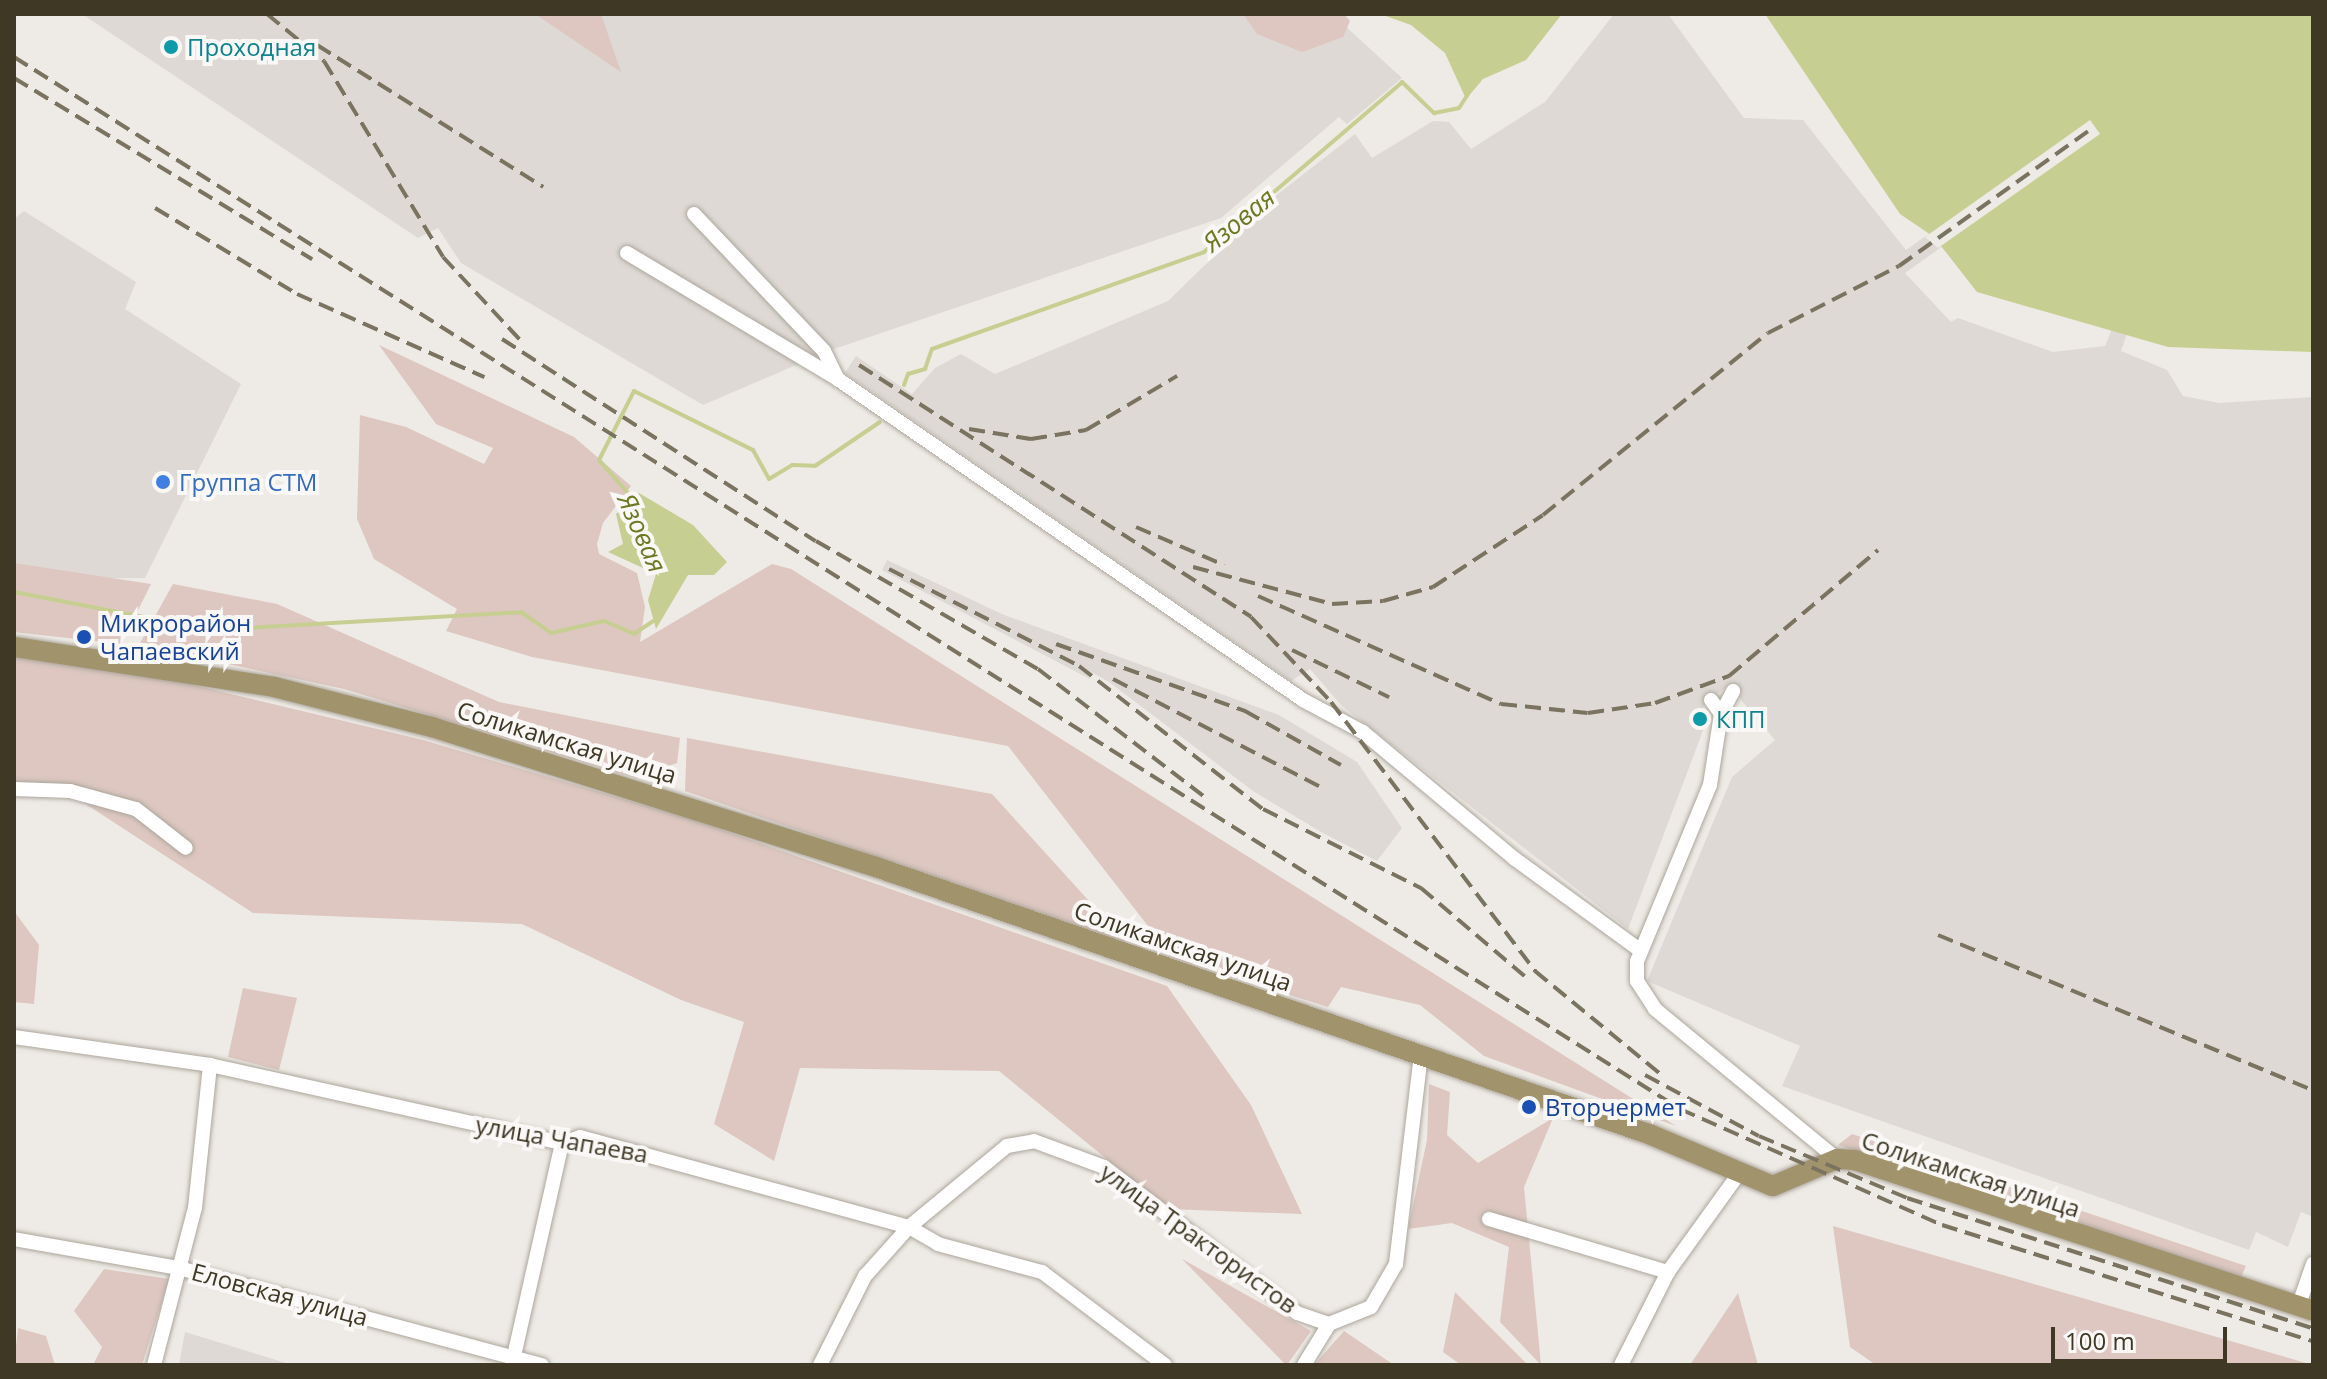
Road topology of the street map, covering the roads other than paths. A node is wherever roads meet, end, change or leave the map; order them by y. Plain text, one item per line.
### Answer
1 (694, 214) dead end
2 (627, 253) dead end
3 (839, 380) junction
4 (14, 647) edge
5 (1733, 691) dead end
6 (1711, 700) dead end
7 (1721, 714) junction
8 (14, 789) edge
9 (186, 848) dead end
10 (1641, 951) junction
11 (14, 1037) edge
12 (1421, 1055) junction
13 (210, 1065) junction
14 (562, 1143) junction
15 (1837, 1159) junction
16 (1738, 1175) junction
17 (1489, 1219) dead end
18 (909, 1227) junction
19 (14, 1239) edge
20 (2313, 1264) edge
21 (179, 1268) junction
22 (1668, 1272) junction
23 (2306, 1309) edge
24 (1329, 1324) junction
25 (513, 1361) edge
26 (154, 1365) edge
27 (542, 1365) edge
28 (820, 1365) edge
29 (1165, 1365) edge
30 (1304, 1365) edge
31 (1621, 1365) edge

1 - 3 street
2 - 3 street
3 - 10 street
4 - 12 main road, Соликамская улица
5 - 7 street
6 - 7 street
7 - 10 street
8 - 9 street
10 - 15 street
11 - 13 street, улица Чапаева
12 - 16 main road, Соликамская улица
12 - 24 street
13 - 14 street, улица Чапаева
13 - 21 street
14 - 18 street, улица Чапаева
14 - 25 street
15 - 16 main road, Соликамская улица
15 - 23 main road, Соликамская улица
16 - 22 street
17 - 22 street
18 - 24 street, улица Трактористов
18 - 28 street, улица Трактористов
18 - 29 street, улица Чапаева
19 - 21 street, Еловская улица
20 - 23 street
21 - 25 street, Еловская улица
21 - 26 street
22 - 31 street
24 - 30 street
25 - 27 street, Еловская улица

